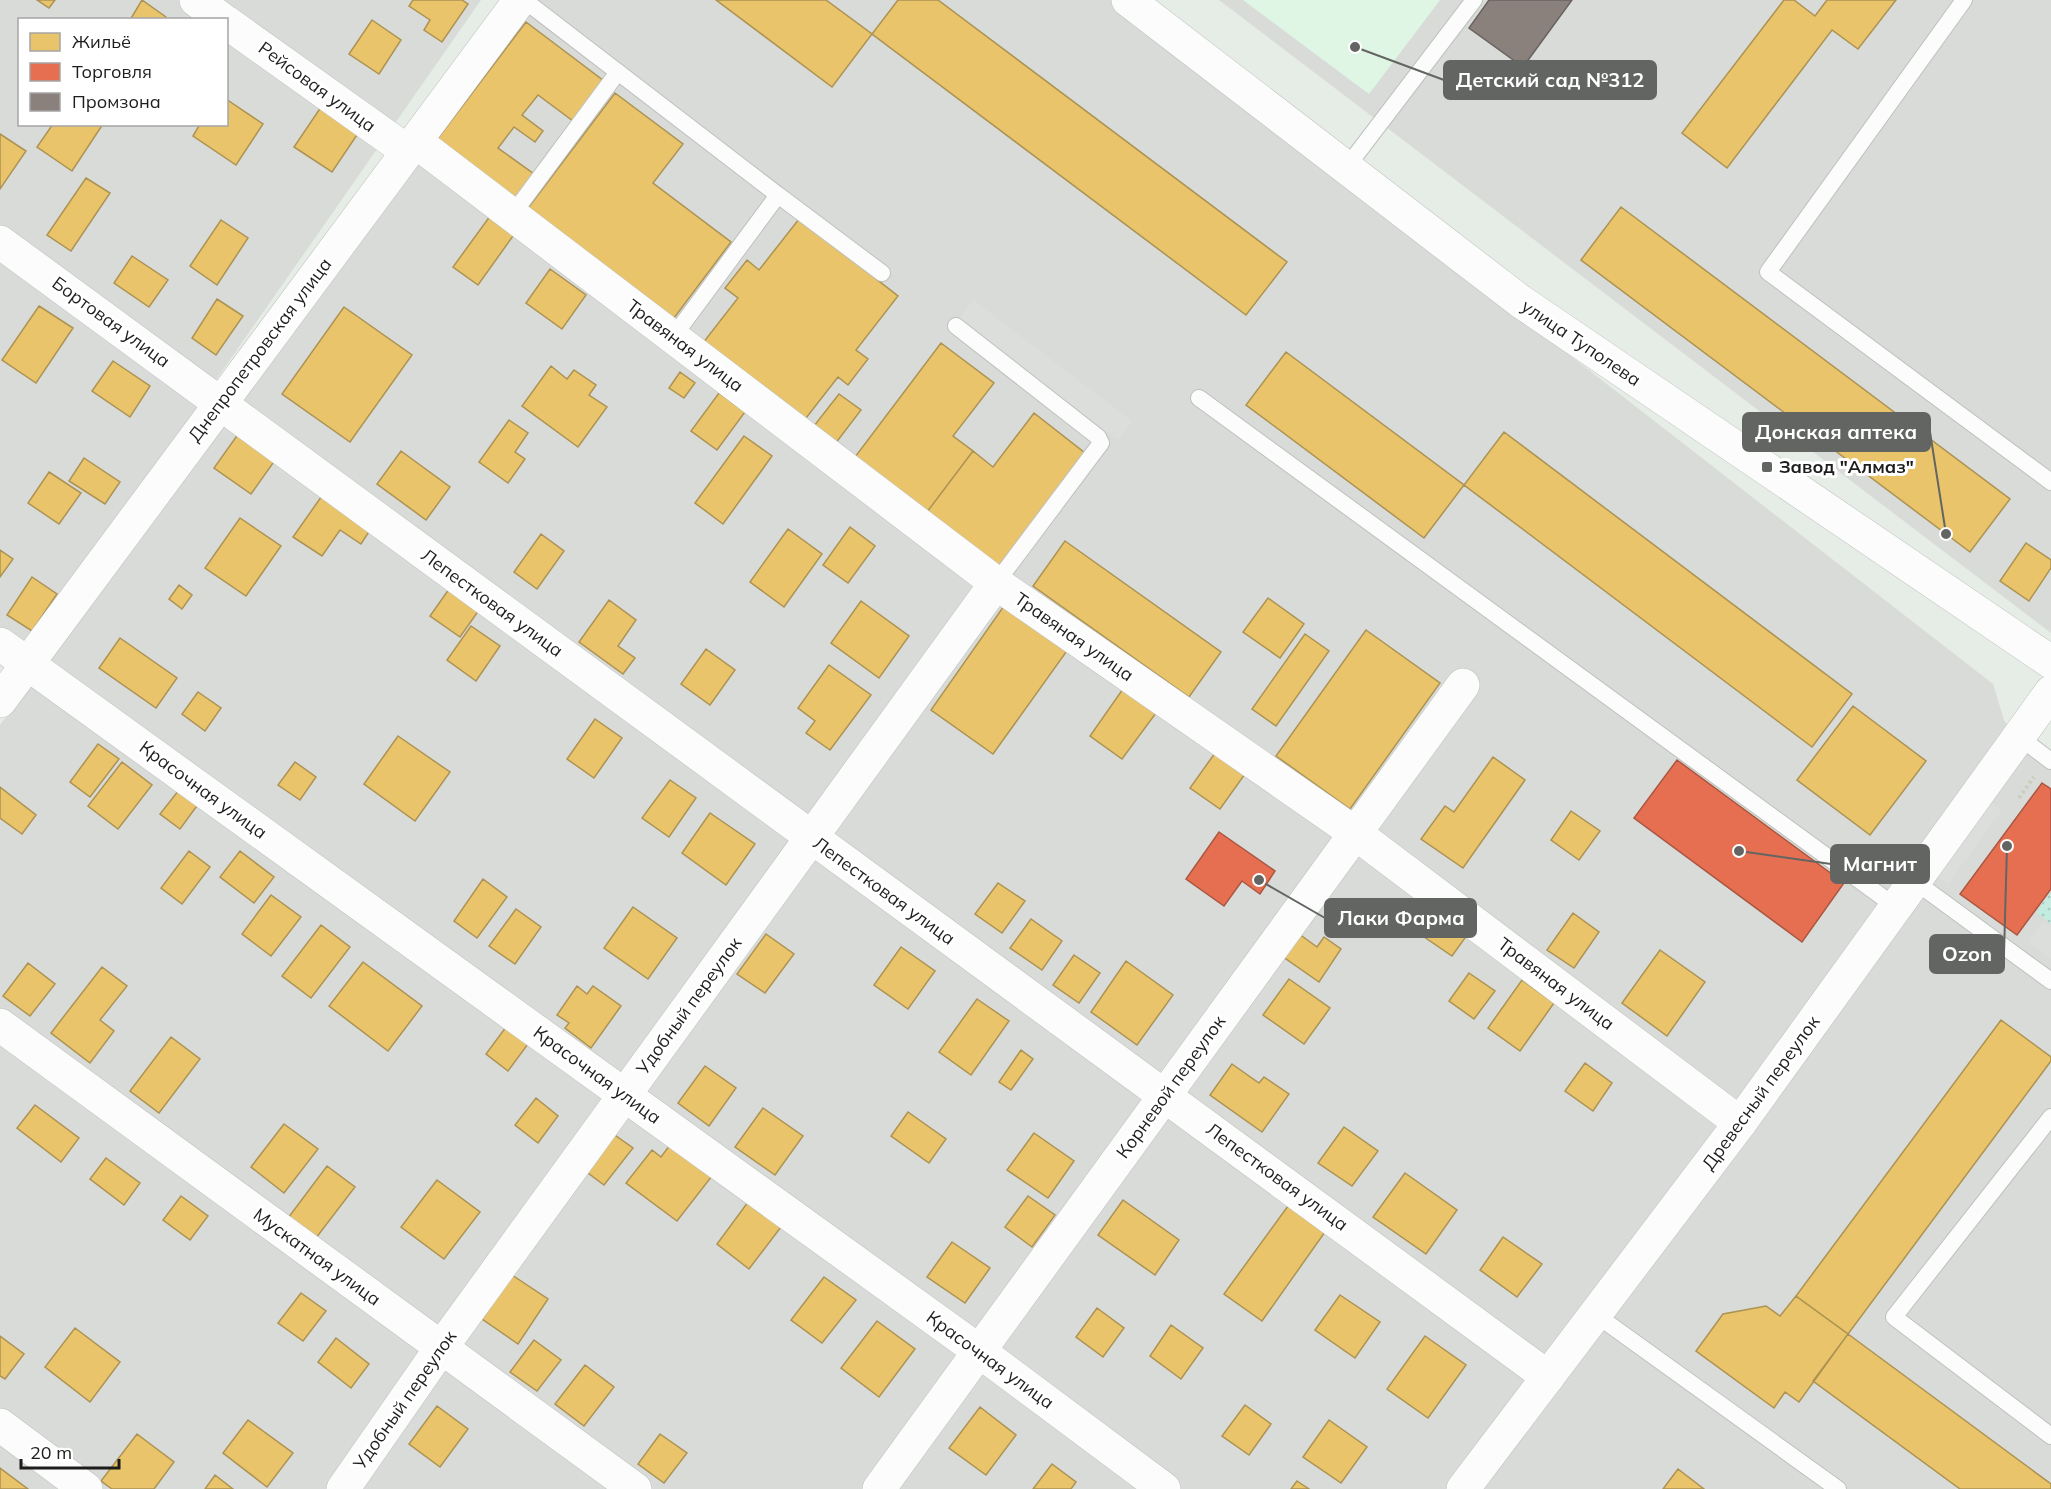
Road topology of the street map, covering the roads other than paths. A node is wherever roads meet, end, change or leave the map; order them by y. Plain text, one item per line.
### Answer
1 (196, 0) edge
2 (522, 0) edge
3 (1128, 0) edge
4 (1474, 0) edge
5 (1964, 0) edge
6 (221, 18) edge
7 (228, 23) edge
8 (618, 72) junction
9 (411, 146) junction
10 (1346, 168) junction
11 (778, 195) junction
12 (512, 214) junction
13 (0, 242) edge
14 (882, 273) dead end
15 (957, 326) dead end
16 (673, 337) junction
17 (1199, 398) dead end
18 (221, 402) junction
19 (2051, 482) edge
20 (996, 583) junction
21 (0, 644) edge
22 (2051, 662) edge
23 (27, 664) junction
24 (1463, 685) dead end
25 (2051, 692) edge
26 (0, 701) edge
27 (2018, 736) junction
28 (2051, 761) edge
29 (1355, 833) junction
30 (811, 838) junction
31 (1913, 880) junction
32 (1896, 907) junction
33 (2051, 981) edge
34 (0, 1025) edge
35 (1165, 1094) junction
36 (625, 1095) junction
37 (2051, 1117) edge
38 (1740, 1123) junction
39 (1595, 1314) junction
40 (441, 1348) junction
41 (979, 1351) junction
42 (1548, 1377) junction
43 (0, 1425) edge
44 (2051, 1436) edge
45 (86, 1489) edge
46 (343, 1489) edge
47 (635, 1489) edge
48 (879, 1489) edge
49 (1164, 1489) edge
50 (1463, 1489) edge
51 (1838, 1489) edge

1 - 6 street, Рейсовая улица
2 - 8 lane
2 - 9 street, Днепропетровская улица
3 - 10 street, улица Туполева
4 - 10 lane
5 - 19 lane
7 - 9 street, Рейсовая улица
8 - 11 lane
8 - 12 lane
9 - 12 street, Травяная улица
9 - 18 street, Днепропетровская улица
10 - 22 street, улица Туполева
11 - 14 lane
11 - 16 lane
12 - 16 street, Травяная улица
13 - 18 street, Бортовая улица
15 - 20 lane
16 - 20 street, Травяная улица
17 - 32 lane
18 - 23 street, Днепропетровская улица
18 - 30 street, Лепестковая улица
20 - 29 street, Травяная улица
20 - 30 street, Удобный переулок
21 - 23 street, Красочная улица
23 - 26 street, Днепропетровская улица
23 - 36 street, Красочная улица
24 - 29 street, Корневой переулок
25 - 27 street, Древесный переулок
27 - 28 lane
27 - 31 street, Древесный переулок
29 - 35 street, Корневой переулок
29 - 38 street, Травяная улица
30 - 35 street, Лепестковая улица
30 - 36 street, Удобный переулок
31 - 32 street, Древесный переулок
31 - 33 lane
32 - 38 street, Древесный переулок
34 - 40 street, Мускатная улица
35 - 41 street, Корневой переулок
35 - 42 street, Лепестковая улица
36 - 40 street, Удобный переулок
36 - 41 street, Красочная улица
37 - 44 lane
38 - 39 street, Древесный переулок
39 - 42 street, Древесный переулок
39 - 51 lane
40 - 46 street, Удобный переулок
40 - 47 street, Мускатная улица
41 - 48 street, Корневой переулок
41 - 49 street, Красочная улица
42 - 50 street, Древесный переулок
43 - 45 street

